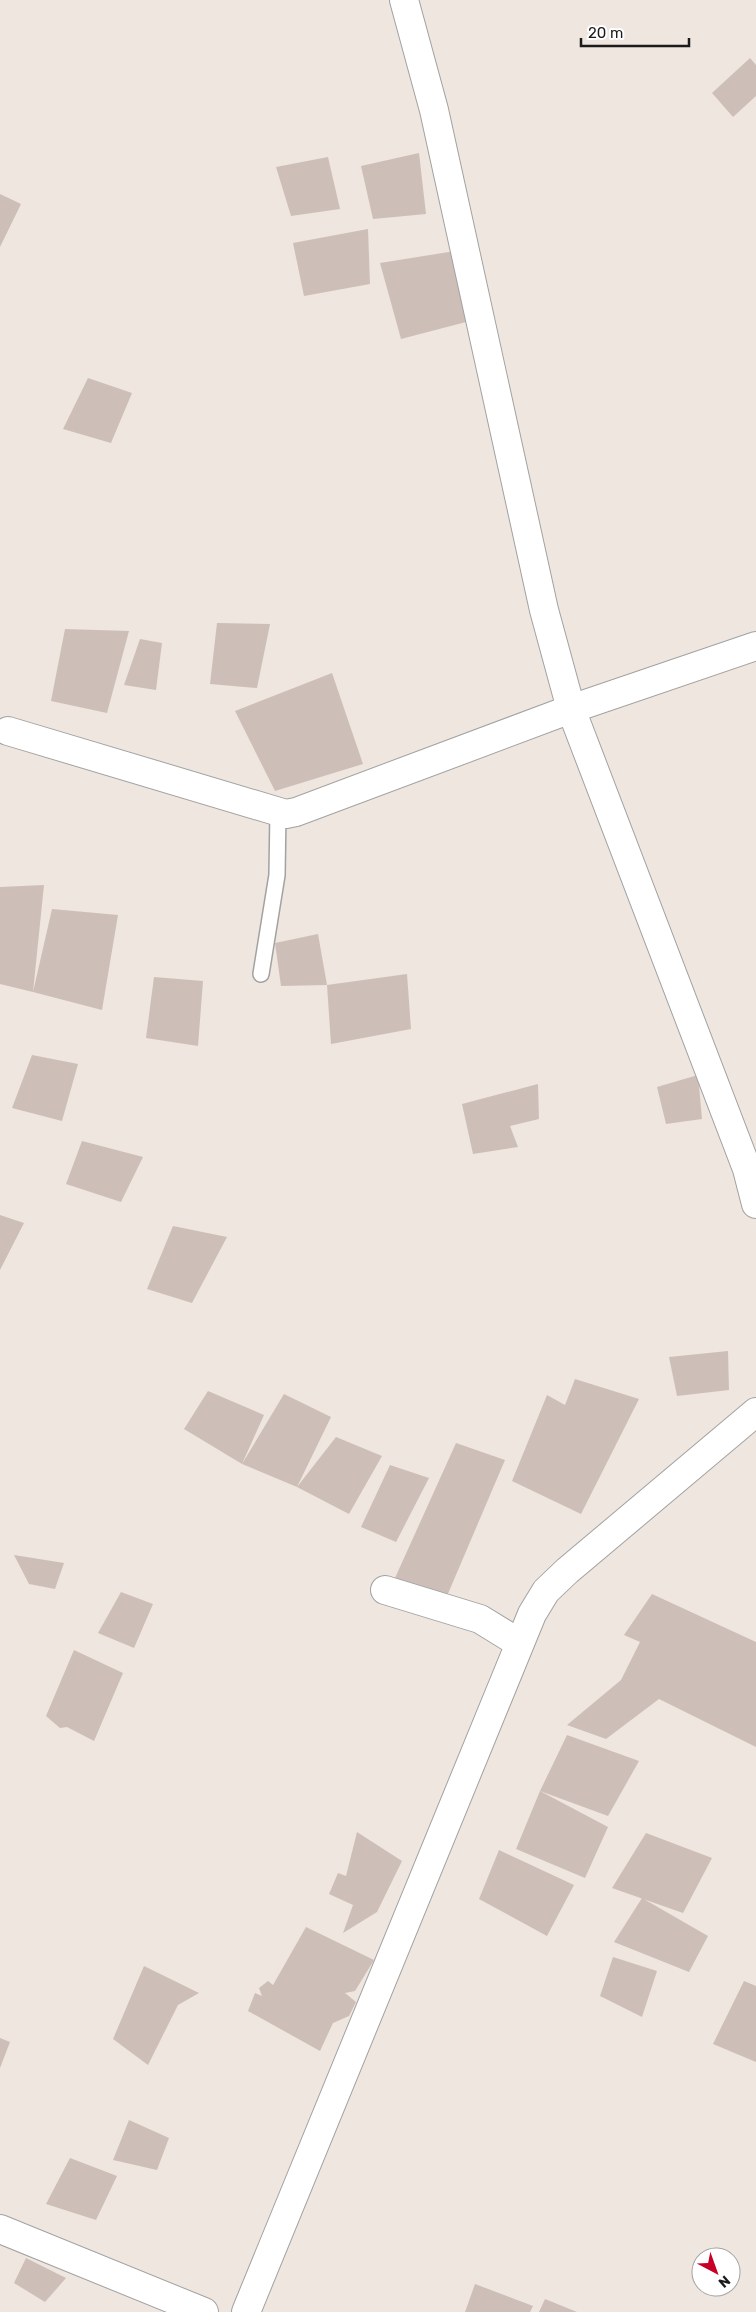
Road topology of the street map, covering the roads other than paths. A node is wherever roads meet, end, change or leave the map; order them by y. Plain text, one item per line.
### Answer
1 (404, 0) edge
2 (756, 646) edge
3 (571, 710) junction
4 (8, 731) dead end
5 (278, 812) junction
6 (260, 974) dead end
7 (756, 1204) edge
8 (756, 1412) edge
9 (385, 1590) dead end
10 (519, 1643) junction
11 (0, 2229) edge
12 (204, 2312) edge
13 (246, 2312) edge

1 - 3 street
2 - 3 street
3 - 5 street
3 - 7 street
4 - 5 street
5 - 6 lane
8 - 10 street
9 - 10 street
10 - 13 street
11 - 12 street

